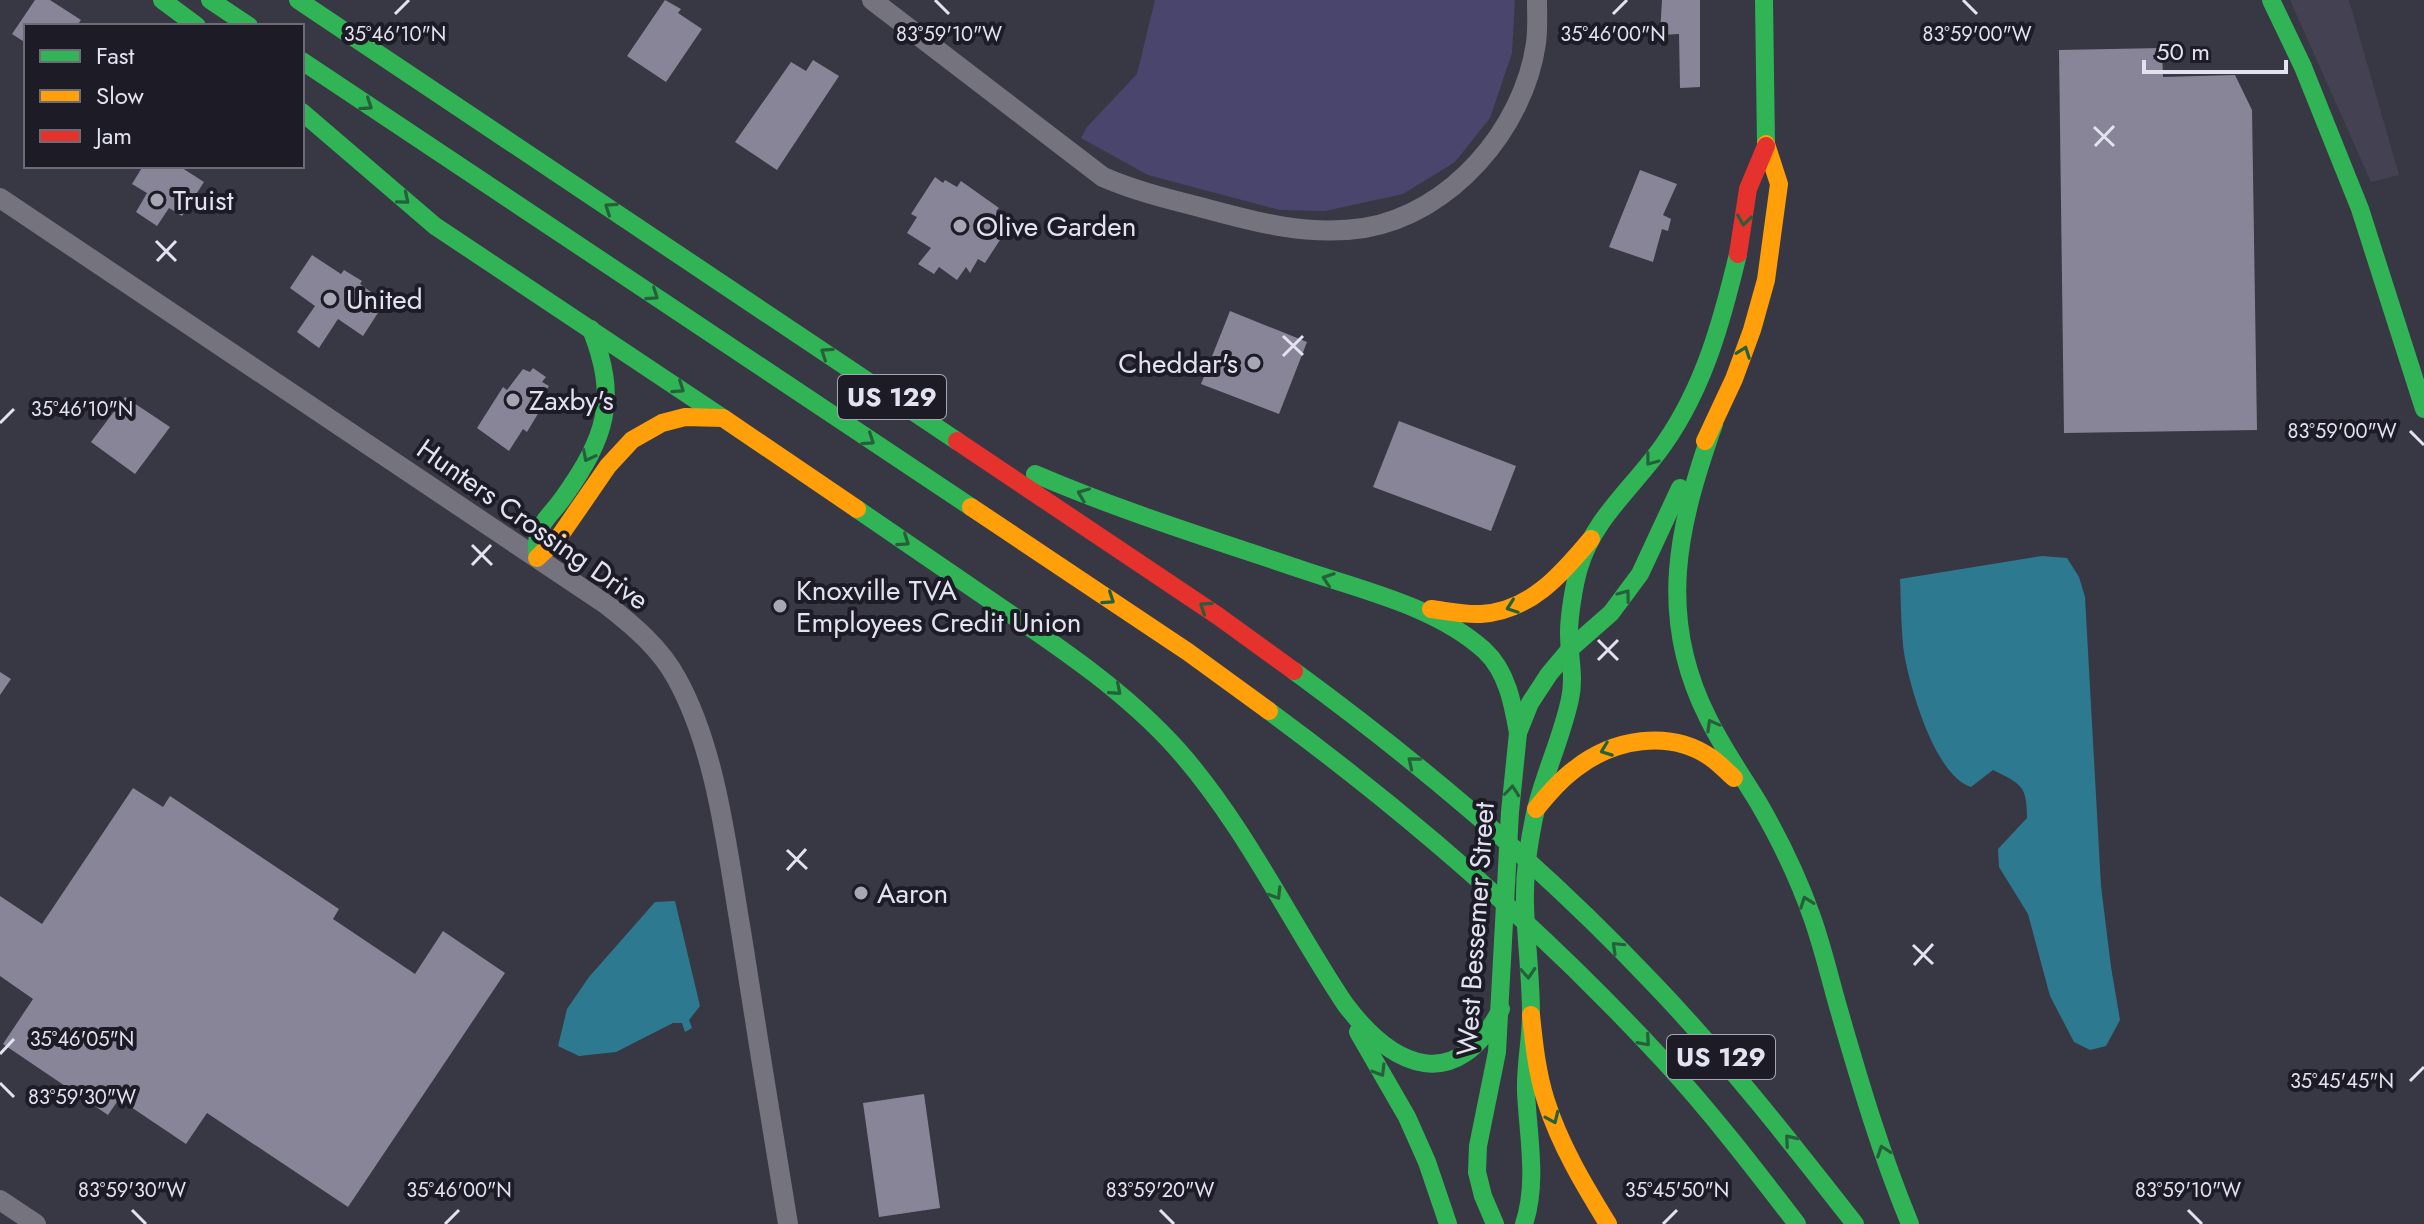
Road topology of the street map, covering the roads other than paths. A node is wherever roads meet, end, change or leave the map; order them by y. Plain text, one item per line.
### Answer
1 (162, 0) edge
2 (210, 0) edge
3 (298, 0) edge
4 (872, 0) edge
5 (1537, 0) edge
6 (1764, 0) edge
7 (2271, 0) edge
8 (194, 24) edge
9 (246, 24) edge
10 (304, 62) edge
11 (304, 114) edge
12 (1766, 146) junction
13 (0, 198) edge
14 (591, 329) junction
15 (2424, 409) edge
16 (723, 418) junction
17 (1714, 424) junction
18 (950, 436) junction
19 (1591, 539) junction
20 (537, 558) junction
21 (1402, 605) junction
22 (1570, 649) junction
23 (1518, 733) junction
24 (1536, 809) junction
25 (1766, 816) junction
26 (1344, 1002) junction
27 (1501, 1009) junction
28 (1531, 1015) junction
29 (0, 1200) edge
30 (36, 1224) edge
31 (788, 1224) edge
32 (1448, 1224) edge
33 (1495, 1224) edge
34 (1524, 1224) edge
35 (1608, 1224) edge
36 (1797, 1224) edge
37 (1855, 1224) edge
38 (1910, 1224) edge

1 - 8 main road
2 - 9 main road
18 -> 3 main road, US 129
4 - 5 street
6 - 12 main road, West Bessemer Street
7 - 15 main road
10 -> 36 main road, US 129
11 -> 14 main road
17 -> 12 main road, West Bessemer Street
12 -> 19 main road, West Bessemer Street
13 - 20 street, Hunters Crossing Drive
14 -> 16 main road
14 -> 20 main road
16 - 20 main road
16 -> 26 main road
22 -> 17 main road, West Bessemer Street
25 -> 17 main road
21 -> 18 main road
37 -> 18 main road, US 129
19 -> 21 main road
19 - 22 main road, West Bessemer Street
20 - 31 street, Hunters Crossing Drive
21 - 23 main road
22 - 23 main road, West Bessemer Street
22 - 24 main road, West Bessemer Street
27 -> 23 main road, West Bessemer Street
25 -> 24 main road
24 -> 28 main road, West Bessemer Street
38 -> 25 main road
26 - 27 main road
26 -> 32 main road
27 - 33 main road, West Bessemer Street
28 - 34 main road, West Bessemer Street
28 -> 35 main road
29 - 30 street

